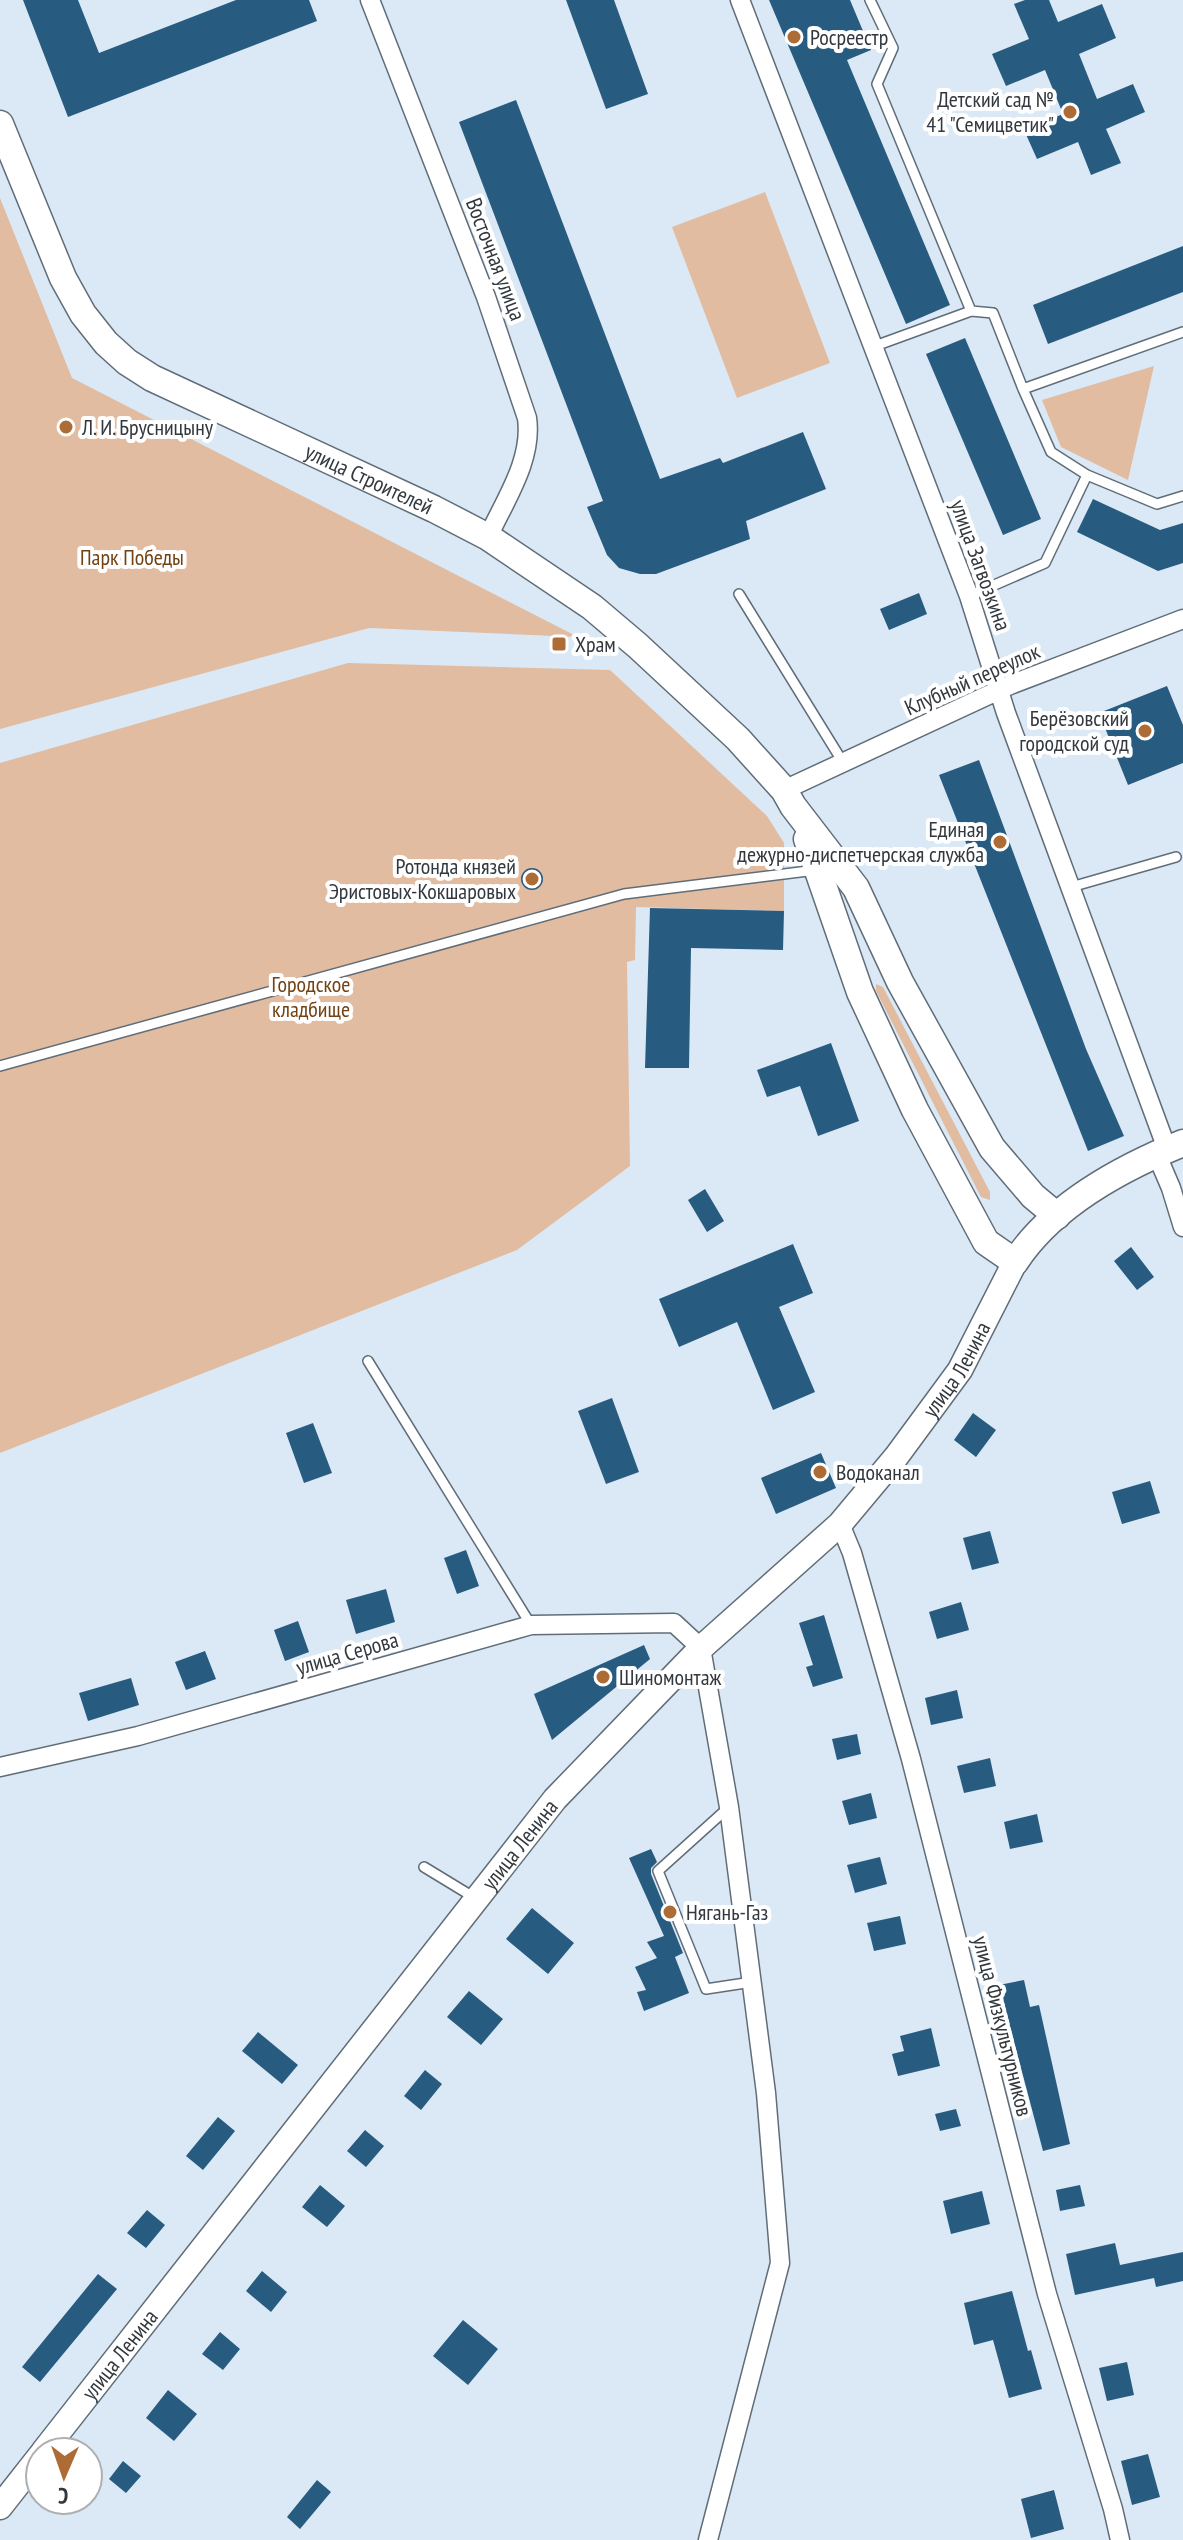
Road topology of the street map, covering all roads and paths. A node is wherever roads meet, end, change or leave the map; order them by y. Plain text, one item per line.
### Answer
1 (370, 0) edge
2 (740, 0) edge
3 (870, 0) edge
4 (0, 124) edge
5 (971, 311) junction
6 (1183, 332) edge
7 (875, 346) junction
8 (1023, 389) junction
9 (1087, 475) junction
10 (1183, 496) edge
11 (488, 537) junction
12 (739, 594) dead end
13 (969, 596) junction
14 (1183, 619) edge
15 (999, 691) junction
16 (844, 764) junction
17 (788, 798) junction
18 (1176, 857) dead end
19 (819, 869) junction
20 (1071, 887) junction
21 (900, 982) junction
22 (860, 992) junction
23 (0, 1066) edge
24 (1169, 1148) edge
25 (1057, 1216) junction
26 (1183, 1227) edge
27 (1015, 1262) junction
28 (368, 1361) dead end
29 (840, 1524) junction
30 (531, 1625) junction
31 (701, 1648) junction
32 (1, 1765) edge
33 (729, 1807) junction
34 (424, 1867) dead end
35 (478, 1900) junction
36 (752, 1982) junction
37 (56, 2436) edge
38 (24, 2477) edge
39 (0, 2507) edge
40 (708, 2540) edge
41 (1120, 2540) edge

1 - 11 street, Восточная улица
2 - 7 street, улица Загвозкина
3 - 5 lane
4 - 11 main road, улица Строителей
5 - 7 lane
5 - 8 lane
6 - 8 lane
7 - 13 street, улица Загвозкина
8 - 9 lane
9 - 10 lane
9 - 13 lane
11 - 17 main road, улица Строителей
12 - 16 lane
13 - 15 street, улица Загвозкина
14 - 15 street, Клубный переулок
15 - 16 street, Клубный переулок
15 - 20 street, улица Загвозкина
16 - 17 street, Клубный переулок
17 - 19 main road
17 - 21 main road, улица Строителей
18 - 20 lane
19 - 22 main road
19 - 23 lane
20 - 24 street, улица Загвозкина
21 - 22 main road
21 - 25 main road, улица Строителей
22 - 27 main road
24 - 25 main road
24 - 26 street, улица Загвозкина
25 - 27 main road
27 - 29 street, улица Ленина
28 - 30 lane
29 - 31 street, улица Ленина
29 - 41 street, улица Физкультурников
30 - 31 street, улица Серова
30 - 32 street, улица Серова
31 - 33 street
31 - 35 street, улица Ленина
33 - 36 street
33 - 36 lane
34 - 35 lane
35 - 37 street, улица Ленина
36 - 40 street
38 - 39 street, улица Ленина

